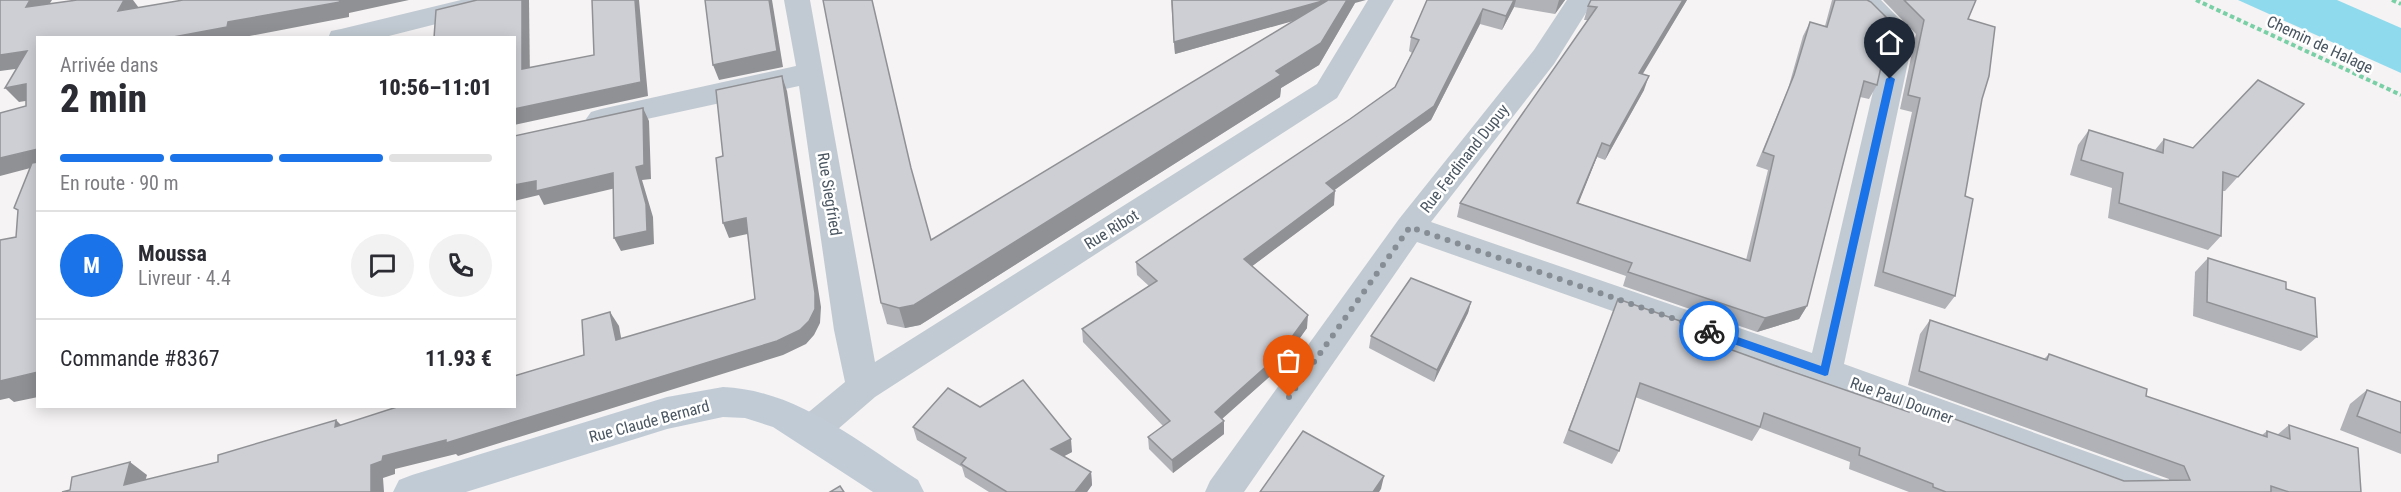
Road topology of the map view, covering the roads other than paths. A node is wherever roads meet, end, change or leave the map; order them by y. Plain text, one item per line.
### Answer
1 (498, 0) edge
2 (797, 0) edge
3 (1381, 0) edge
4 (1581, 0) edge
5 (1856, 0) edge
6 (349, 36) edge
7 (811, 73) junction
8 (572, 126) edge
9 (1410, 227) junction
10 (1825, 372) junction
11 (863, 387) junction
12 (811, 431) junction
13 (412, 492) edge
14 (905, 492) edge
15 (1222, 492) edge
16 (2155, 492) edge

1 - 6 street
2 - 7 street, Rue Siegfried
3 - 11 street, Rue Ribot
4 - 9 street, Rue Ferdinand Dupuy
5 - 10 street
7 - 8 street
7 - 11 street, Rue Siegfried
9 - 10 street, Rue Paul Doumer
9 - 15 street, Rue Ferdinand Dupuy
10 - 16 street, Rue Paul Doumer
11 - 12 street, Rue Ribot
12 - 13 main road, Rue Claude Bernard
12 - 14 main road, Rue Claude Bernard

